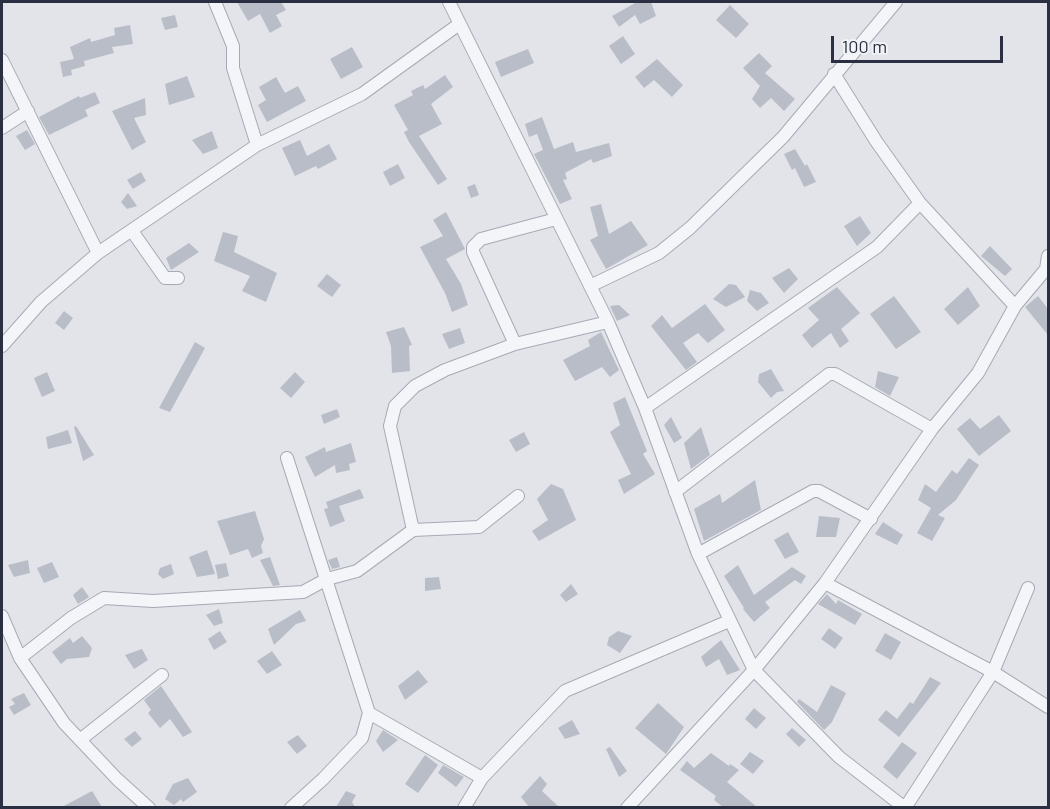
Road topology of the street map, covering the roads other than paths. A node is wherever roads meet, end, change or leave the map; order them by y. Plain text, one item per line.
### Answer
1 (215, 2) edge
2 (448, 2) edge
3 (896, 2) edge
4 (458, 25) junction
5 (2, 60) edge
6 (834, 74) junction
7 (28, 111) junction
8 (2, 128) edge
9 (257, 145) junction
10 (920, 203) junction
11 (556, 219) junction
12 (132, 231) junction
13 (98, 253) junction
14 (1048, 256) edge
15 (1047, 271) edge
16 (178, 278) dead end
17 (590, 286) junction
18 (1015, 306) junction
19 (609, 322) junction
20 (515, 344) junction
21 (2, 346) edge
22 (645, 408) junction
23 (932, 429) junction
24 (287, 458) dead end
25 (675, 492) junction
26 (518, 496) dead end
27 (871, 519) junction
28 (413, 530) junction
29 (698, 554) junction
30 (327, 579) junction
31 (825, 583) junction
32 (1028, 588) dead end
33 (2, 616) edge
34 (729, 621) junction
35 (20, 658) junction
36 (754, 670) junction
37 (993, 672) junction
38 (162, 675) dead end
39 (1048, 707) edge
40 (369, 713) junction
41 (80, 740) junction
42 (482, 778) junction
43 (149, 807) edge
44 (291, 807) edge
45 (464, 807) edge
46 (627, 807) edge
47 (905, 807) edge

1 - 9 street
2 - 4 street
3 - 6 street
4 - 9 street
4 - 11 street
5 - 7 street
6 - 10 street
6 - 17 street
7 - 8 street
7 - 13 street
9 - 12 street
10 - 18 street
10 - 22 street
11 - 17 street
11 - 20 street
12 - 13 street
12 - 16 street
13 - 21 street
14 - 15 street
15 - 18 street
17 - 19 street
18 - 23 street
19 - 20 street
19 - 22 street
20 - 28 street
22 - 25 street
23 - 25 street
23 - 27 street
24 - 30 street
25 - 29 street
26 - 28 street
27 - 29 street
27 - 31 street
28 - 30 street
29 - 34 street
30 - 35 street
30 - 40 street
31 - 36 street
31 - 37 street
32 - 37 street
33 - 35 street
34 - 36 street
34 - 42 street
35 - 41 street
36 - 46 street
36 - 47 street
37 - 39 street
37 - 47 street
38 - 41 street
40 - 42 street
40 - 44 street
41 - 43 street
42 - 45 street

